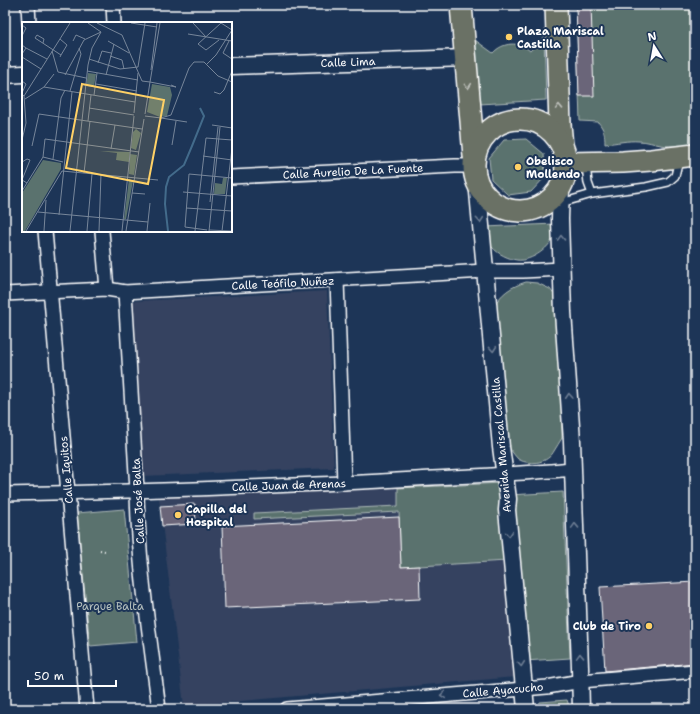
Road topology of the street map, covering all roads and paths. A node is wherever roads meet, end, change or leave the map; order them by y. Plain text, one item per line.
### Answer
1 (28, 5) edge
2 (113, 5) edge
3 (461, 5) edge
4 (556, 5) edge
5 (29, 22) edge
6 (114, 22) edge
7 (466, 58) junction
8 (232, 66) edge
9 (5, 74) edge
10 (22, 74) edge
11 (688, 155) edge
12 (571, 157) junction
13 (475, 167) junction
14 (232, 177) edge
15 (561, 194) junction
16 (592, 194) junction
17 (45, 232) edge
18 (102, 232) edge
19 (562, 269) junction
20 (485, 271) junction
21 (338, 280) junction
22 (107, 289) junction
23 (50, 292) junction
24 (125, 292) junction
25 (5, 294) edge
26 (573, 469) junction
27 (505, 474) junction
28 (344, 483) junction
29 (137, 490) junction
30 (68, 492) junction
31 (5, 494) edge
32 (100, 550) dead end
33 (106, 551) dead end
34 (695, 671) edge
35 (581, 681) junction
36 (524, 688) junction
37 (302, 708) edge
38 (87, 709) edge
39 (159, 709) edge
40 (287, 709) edge
41 (526, 709) edge
42 (581, 709) edge

1 - 5 street
2 - 6 street
3 - 7 main road, Avenida Mariscal Castilla
12 -> 4 main road
7 - 8 street, Calle Lima
7 -> 13 main road, Avenida Mariscal Castilla
9 - 10 street
11 - 12 main road
11 - 16 lane
12 - 13 main road
12 - 15 main road
12 - 16 lane
13 - 14 street, Calle Aurelio De La Fuente
13 - 15 main road
13 -> 20 street, Avenida Mariscal Castilla
15 - 16 lane
19 -> 15 street
17 - 23 street, Calle Iquitos
18 - 22 street
19 - 20 street, Calle Teófilo Nuñez
26 -> 19 street
20 - 21 street, Calle Teófilo Nuñez
20 -> 27 street, Avenida Mariscal Castilla
21 - 24 street, Calle Teófilo Nuñez
21 - 28 street
22 - 23 street, Calle Teófilo Nuñez
22 - 24 street, Calle Teófilo Nuñez
23 - 25 street, Calle Teófilo Nuñez
23 - 30 street, Calle Iquitos
24 - 29 street, Calle José Balta
26 - 27 street, Calle Juan de Arenas
35 -> 26 street
27 - 28 street, Calle Juan de Arenas
27 -> 36 street, Avenida Mariscal Castilla
28 - 29 street, Calle Juan de Arenas
29 - 30 street, Calle Juan de Arenas
29 - 39 street, Calle José Balta
30 - 31 street, Calle Juan de Arenas
30 - 38 street, Calle Iquitos
32 - 33 path
34 - 35 street, Calle Ayacucho
35 - 36 street, Calle Ayacucho
35 - 42 street
36 -> 37 street, Calle Ayacucho
36 - 41 street, Avenida Mariscal Castilla
37 - 40 street, Calle Ayacucho

